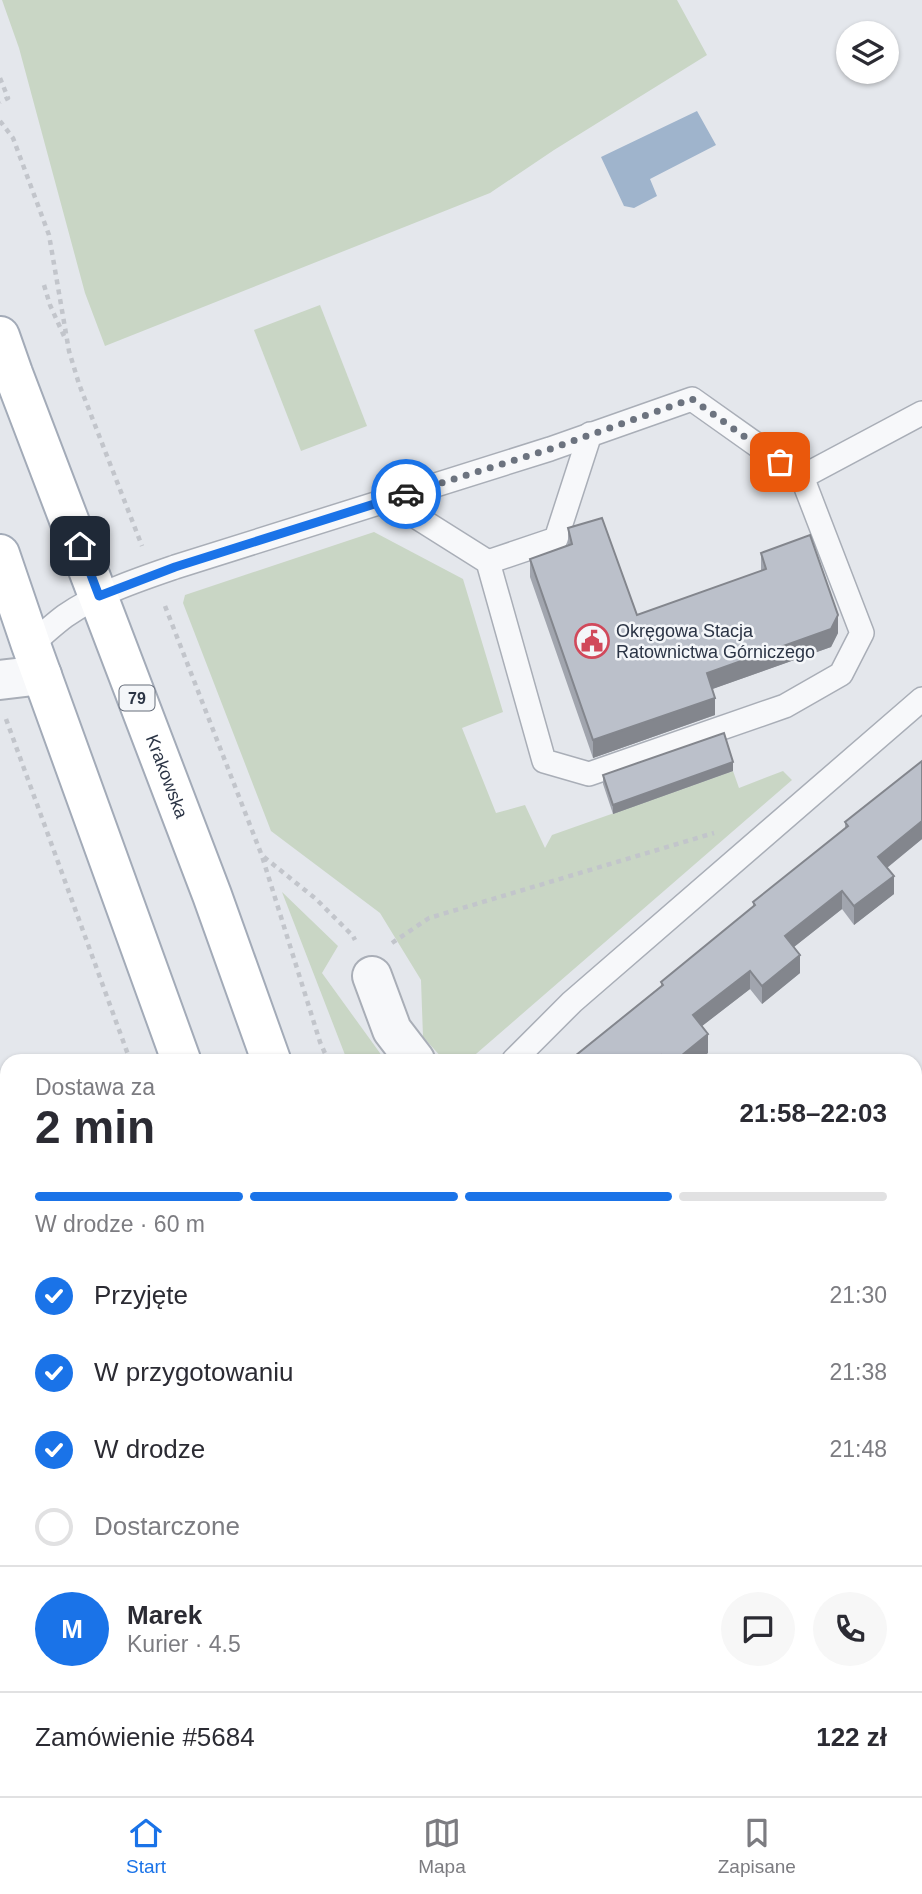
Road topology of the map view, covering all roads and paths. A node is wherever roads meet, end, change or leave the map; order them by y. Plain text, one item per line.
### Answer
1 (0, 78) edge
2 (0, 102) edge
3 (0, 121) edge
4 (44, 285) dead end
5 (0, 336) edge
6 (68, 343) junction
7 (922, 413) edge
8 (590, 435) junction
9 (802, 477) junction
10 (388, 499) junction
11 (0, 554) edge
12 (488, 562) junction
13 (153, 574) junction
14 (99, 596) junction
15 (36, 660) junction
16 (2, 696) edge
17 (922, 699) edge
18 (721, 831) dead end
19 (262, 856) junction
20 (372, 976) junction
21 (128, 1054) edge
22 (179, 1054) edge
23 (269, 1054) edge
24 (325, 1054) edge
25 (410, 1054) edge
26 (520, 1054) edge

1 - 2 path
3 - 6 path
4 - 6 path
5 - 14 main road, Krakowska / 79
6 - 13 path
7 - 9 lane
8 - 9 lane
8 - 10 lane
8 - 12 lane
9 - 12 lane
10 - 12 lane
10 - 13 lane
11 - 15 main road
13 - 14 lane
13 - 19 path
14 - 15 lane
14 - 23 main road, Krakowska / 79
15 - 16 street
15 - 22 main road
16 - 21 path
17 - 26 lane
18 - 20 path
19 - 20 path
19 - 24 path
20 - 25 street

